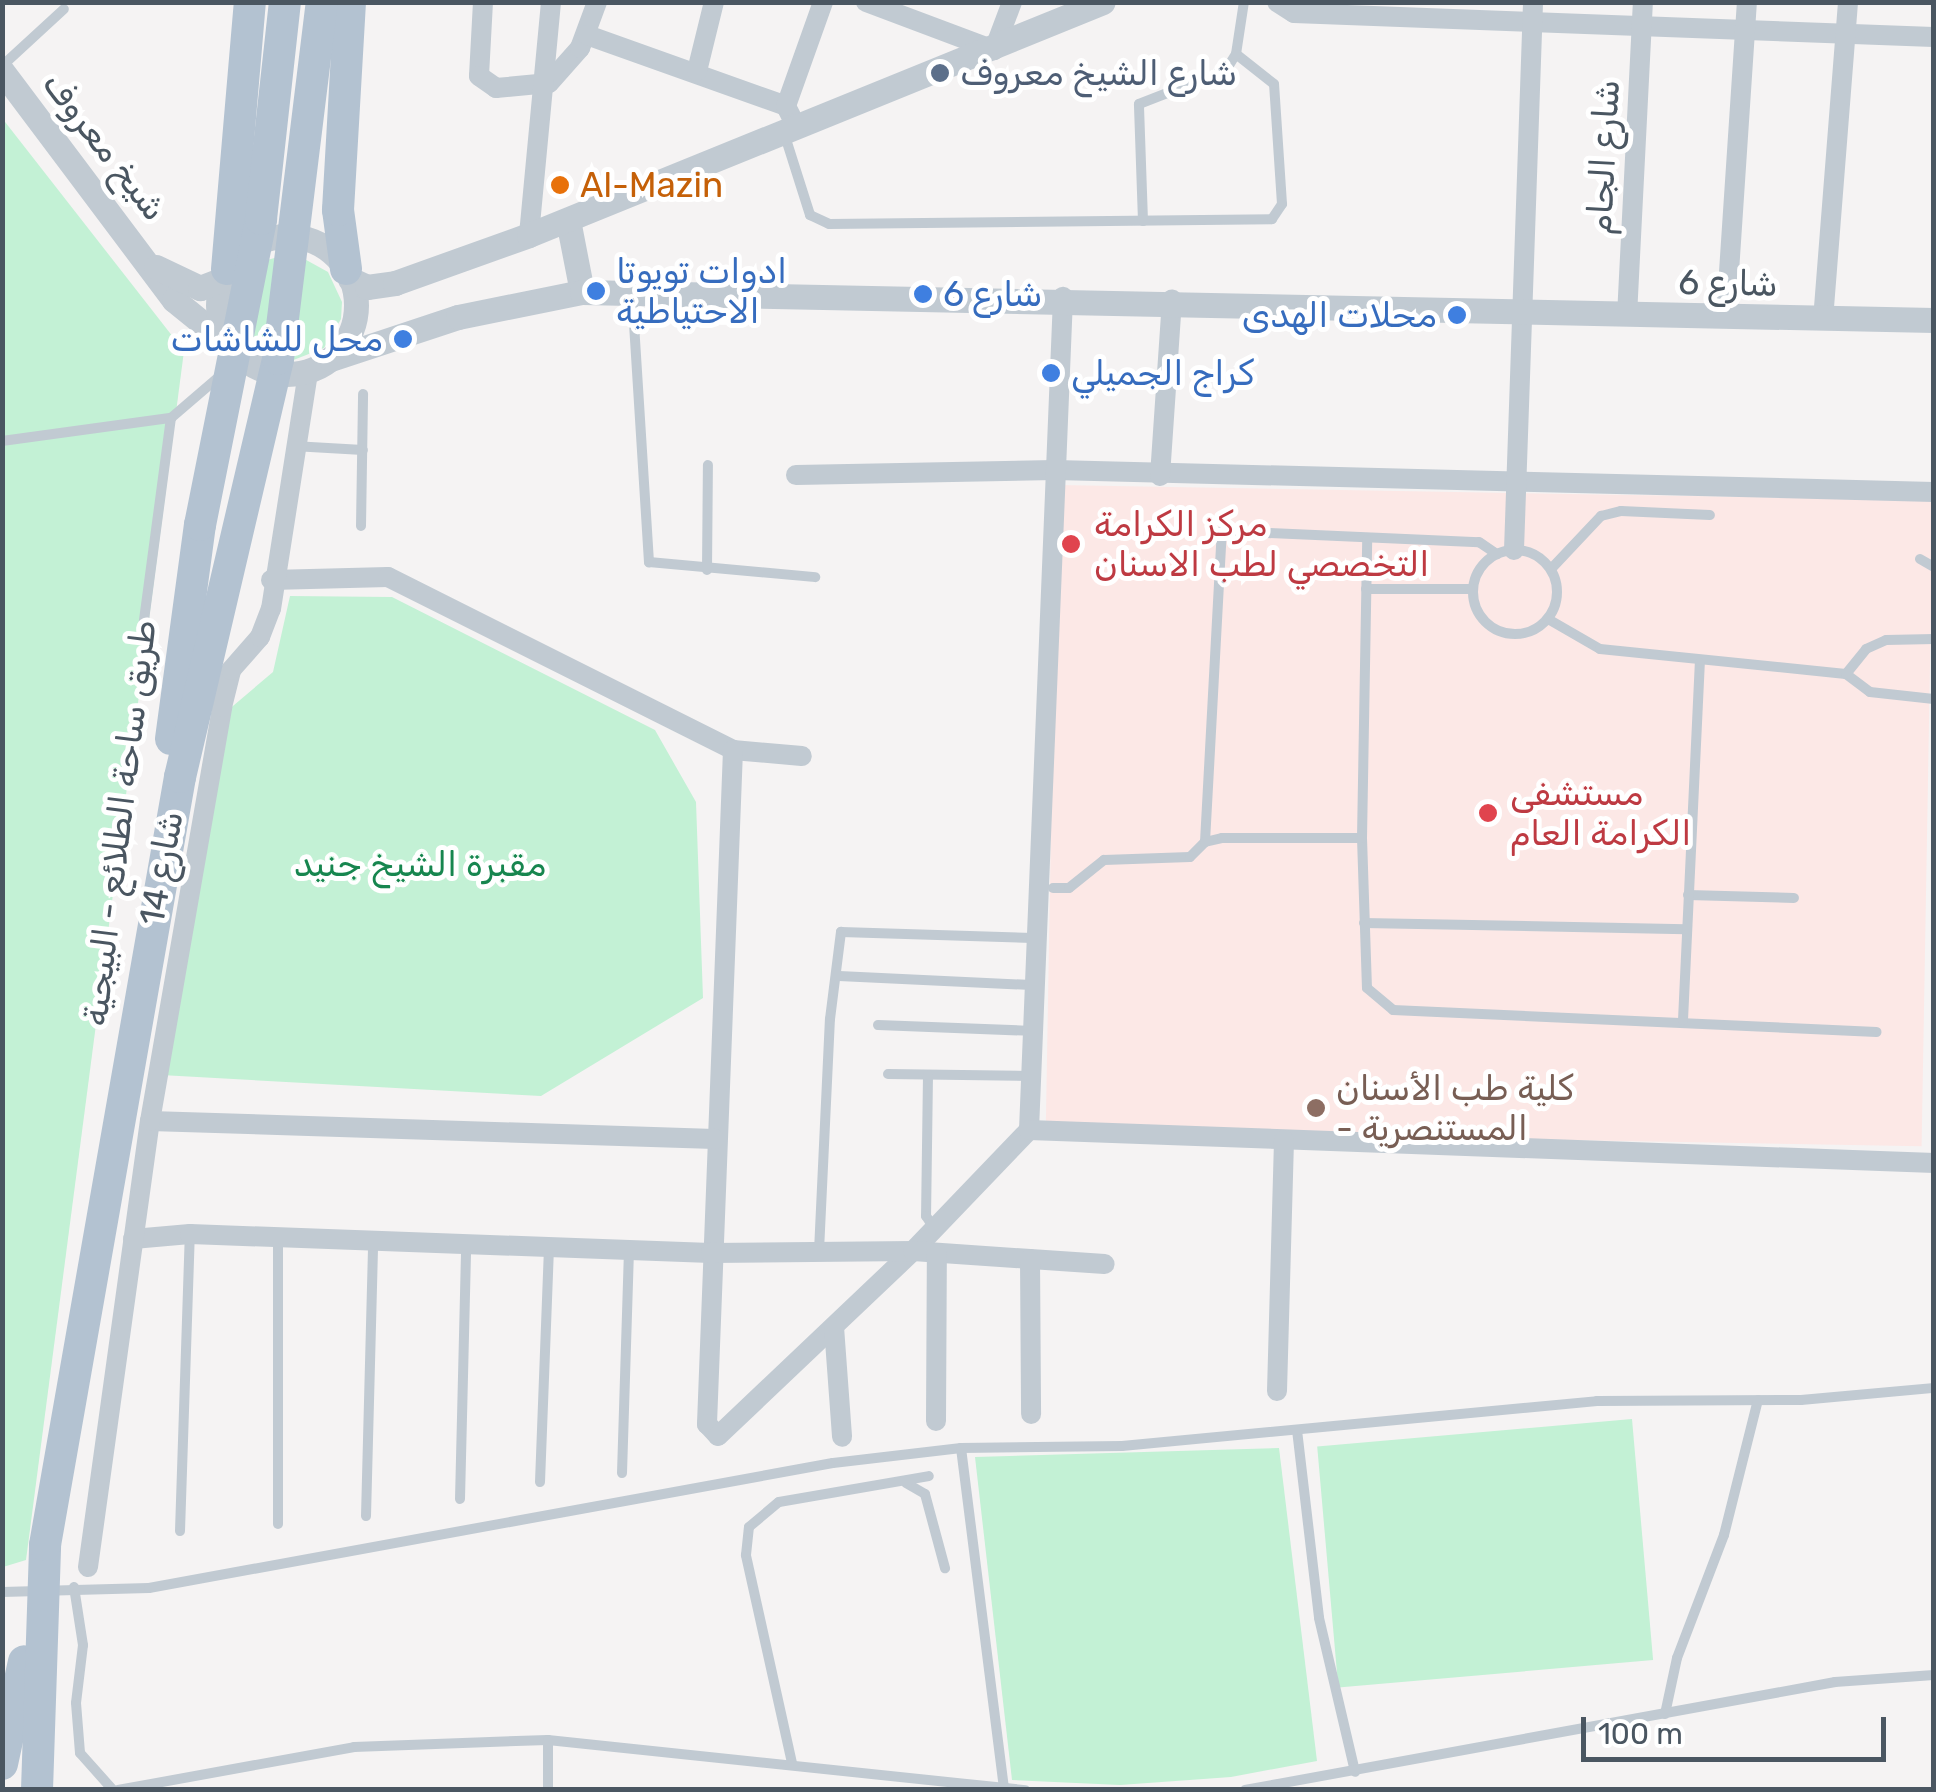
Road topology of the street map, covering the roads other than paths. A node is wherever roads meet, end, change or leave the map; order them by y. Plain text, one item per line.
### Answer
1 (250, 2) edge
2 (285, 2) edge
3 (322, 2) edge
4 (350, 2) edge
5 (483, 2) edge
6 (551, 2) edge
7 (597, 2) edge
8 (714, 2) edge
9 (823, 2) edge
10 (866, 2) edge
11 (1012, 2) edge
12 (1103, 2) edge
13 (1244, 2) edge
14 (1276, 2) edge
15 (1643, 2) edge
16 (1748, 2) edge
17 (1848, 2) edge
18 (64, 9) dead end
19 (1532, 13) edge
20 (1642, 27) junction
21 (1746, 31) junction
22 (587, 35) junction
23 (1846, 35) junction
24 (1934, 36) edge
25 (994, 50) junction
26 (1236, 54) junction
27 (2, 69) edge
28 (697, 72) junction
29 (548, 83) junction
30 (786, 106) junction
31 (792, 134) junction
32 (568, 220) junction
33 (1143, 220) junction
34 (529, 235) junction
35 (151, 264) junction
36 (225, 274) junction
37 (348, 274) junction
38 (582, 292) junction
39 (632, 292) junction
40 (1064, 297) junction
41 (1172, 299) junction
42 (1518, 313) junction
43 (1627, 316) junction
44 (1726, 318) junction
45 (1824, 320) junction
46 (1934, 320) edge
47 (236, 352) junction
48 (331, 359) junction
49 (308, 372) junction
50 (364, 394) dead end
51 (171, 418) junction
52 (2, 441) edge
53 (292, 446) junction
54 (362, 450) junction
55 (708, 465) dead end
56 (1055, 470) junction
57 (796, 476) dead end
58 (1160, 476) junction
59 (1512, 481) junction
60 (1934, 492) edge
61 (1710, 515) dead end
62 (361, 526) dead end
63 (1367, 540) junction
64 (1506, 552) junction
65 (1920, 559) dead end
66 (1934, 567) edge
67 (1551, 569) junction
68 (707, 570) junction
69 (815, 578) dead end
70 (271, 580) junction
71 (1366, 588) junction
72 (1472, 589) junction
73 (1548, 619) junction
74 (142, 636) dead end
75 (1934, 639) edge
76 (1700, 663) junction
77 (1846, 674) junction
78 (1934, 699) edge
79 (734, 750) junction
80 (802, 756) dead end
81 (1362, 838) junction
82 (1205, 842) junction
83 (1052, 888) dead end
84 (1688, 895) junction
85 (1794, 898) dead end
86 (1364, 923) junction
87 (1686, 930) junction
88 (1033, 938) junction
89 (839, 976) junction
90 (1032, 984) junction
91 (1682, 1020) junction
92 (878, 1026) dead end
93 (1030, 1031) junction
94 (1876, 1032) dead end
95 (888, 1074) dead end
96 (928, 1074) junction
97 (1030, 1076) junction
98 (150, 1121) junction
99 (1028, 1130) junction
100 (716, 1140) junction
101 (1284, 1140) junction
102 (1934, 1163) edge
103 (934, 1229) junction
104 (190, 1234) junction
105 (278, 1237) junction
106 (133, 1239) junction
107 (373, 1240) junction
108 (466, 1244) junction
109 (549, 1247) junction
110 (629, 1250) junction
111 (913, 1251) junction
112 (820, 1252) junction
113 (936, 1252) junction
114 (711, 1254) junction
115 (1030, 1259) junction
116 (1105, 1264) dead end
117 (834, 1327) junction
118 (1934, 1388) edge
119 (1277, 1391) dead end
120 (1758, 1400) junction
121 (1031, 1414) dead end
122 (936, 1421) dead end
123 (1297, 1430) junction
124 (842, 1437) dead end
125 (961, 1448) junction
126 (622, 1473) dead end
127 (929, 1476) dead end
128 (540, 1482) dead end
129 (895, 1482) junction
130 (460, 1499) dead end
131 (366, 1516) dead end
132 (278, 1524) dead end
133 (180, 1531) dead end
134 (88, 1566) dead end
135 (945, 1568) dead end
136 (74, 1587) junction
137 (2, 1592) edge
138 (1934, 1675) edge
139 (1665, 1714) junction
140 (548, 1740) junction
141 (792, 1763) junction
142 (2, 1764) edge
143 (1355, 1772) junction
144 (1004, 1787) edge
145 (37, 1790) edge
146 (116, 1790) edge
147 (548, 1790) edge
148 (1025, 1790) edge
149 (1245, 1790) edge

1 - 36 main road
2 - 142 main road, طريق ساحة الطلائع - البيجية
3 - 145 main road, طريق ساحة الطلائع - البيجية
4 - 37 main road
5 - 29 street
6 - 29 street
7 - 22 street
8 - 28 street
9 - 30 street
10 - 25 street
11 - 25 street
12 - 25 street
13 - 26 lane
14 - 19 street
15 - 20 street, شارع الجام
16 - 21 street
17 - 23 street
18 - 27 lane
19 - 20 street
19 - 42 street
20 - 21 street
20 - 43 street, شارع الجام
21 - 23 street
21 - 44 street
22 - 28 street
22 - 29 street
23 - 24 street
23 - 45 street
25 - 31 street
26 - 33 lane
26 - 33 lane
27 - 35 street, شیخ معروف
28 - 30 street
29 - 34 street
30 - 31 street
31 - 32 street
31 - 33 lane
32 - 34 street
32 - 38 street
34 - 37 street
35 - 36 street
35 - 47 street, شیخ معروف
36 - 37 street
36 - 47 street
37 - 48 street
38 - 39 street, شارع 6
38 - 48 street, شارع 6
39 - 40 street, شارع 6
39 - 68 lane
40 - 41 street, شارع 6
40 - 56 street
41 - 42 street, شارع 6
41 - 58 street
42 - 43 street, شارع 6
42 - 59 street
43 - 44 street, شارع 6
44 - 45 street, شارع 6
45 - 46 street, شارع 6
47 - 49 street
47 - 51 lane
48 - 49 street
49 - 53 street, شارع 14
50 - 54 lane
51 - 52 lane
51 - 74 lane
53 - 54 lane
53 - 70 street, شارع 14
54 - 62 lane
55 - 68 lane
56 - 57 street
56 - 58 street
56 - 88 street
58 - 59 street
59 - 60 street
59 - 64 street
61 - 67 lane
63 - 64 lane
63 - 71 lane
63 - 82 lane
64 - 67 lane
64 - 72 lane
65 - 66 lane
67 - 73 lane
68 - 69 lane
70 - 79 street
70 - 98 street, شارع 14
71 - 72 lane
71 - 81 lane
72 - 73 lane
73 - 76 lane
75 - 77 lane
76 - 77 lane
76 - 84 lane
77 - 78 lane
79 - 80 street
79 - 100 street
81 - 82 lane
81 - 86 lane
82 - 83 lane
84 - 85 lane
84 - 87 lane
86 - 87 lane
86 - 91 lane
87 - 91 lane
88 - 89 lane
88 - 90 street
89 - 90 lane
89 - 112 lane
90 - 93 street
91 - 94 lane
92 - 93 lane
93 - 97 street
95 - 96 lane
96 - 97 lane
96 - 103 lane
97 - 99 street
98 - 100 street
98 - 106 street, شارع 14
99 - 101 street
99 - 103 street
100 - 114 street
101 - 102 street
101 - 119 street
103 - 111 street
104 - 105 street
104 - 106 street
104 - 133 lane
105 - 107 street
105 - 132 lane
106 - 134 street, شارع 14
107 - 108 street
107 - 131 lane
108 - 109 street
108 - 130 lane
109 - 110 street
109 - 128 lane
110 - 114 street
110 - 126 lane
111 - 112 street
111 - 113 street
111 - 117 street
112 - 114 street
113 - 115 street
113 - 122 street
114 - 117 street
115 - 116 street
115 - 121 street
117 - 124 street
118 - 120 lane
120 - 123 lane
120 - 139 lane
123 - 125 lane
123 - 143 lane
125 - 136 lane
125 - 144 lane
127 - 129 lane
129 - 135 lane
129 - 141 lane
136 - 137 lane
136 - 146 lane
138 - 139 lane
139 - 143 lane
140 - 141 lane
140 - 146 lane
140 - 147 lane
141 - 144 lane
143 - 149 lane
144 - 148 lane

